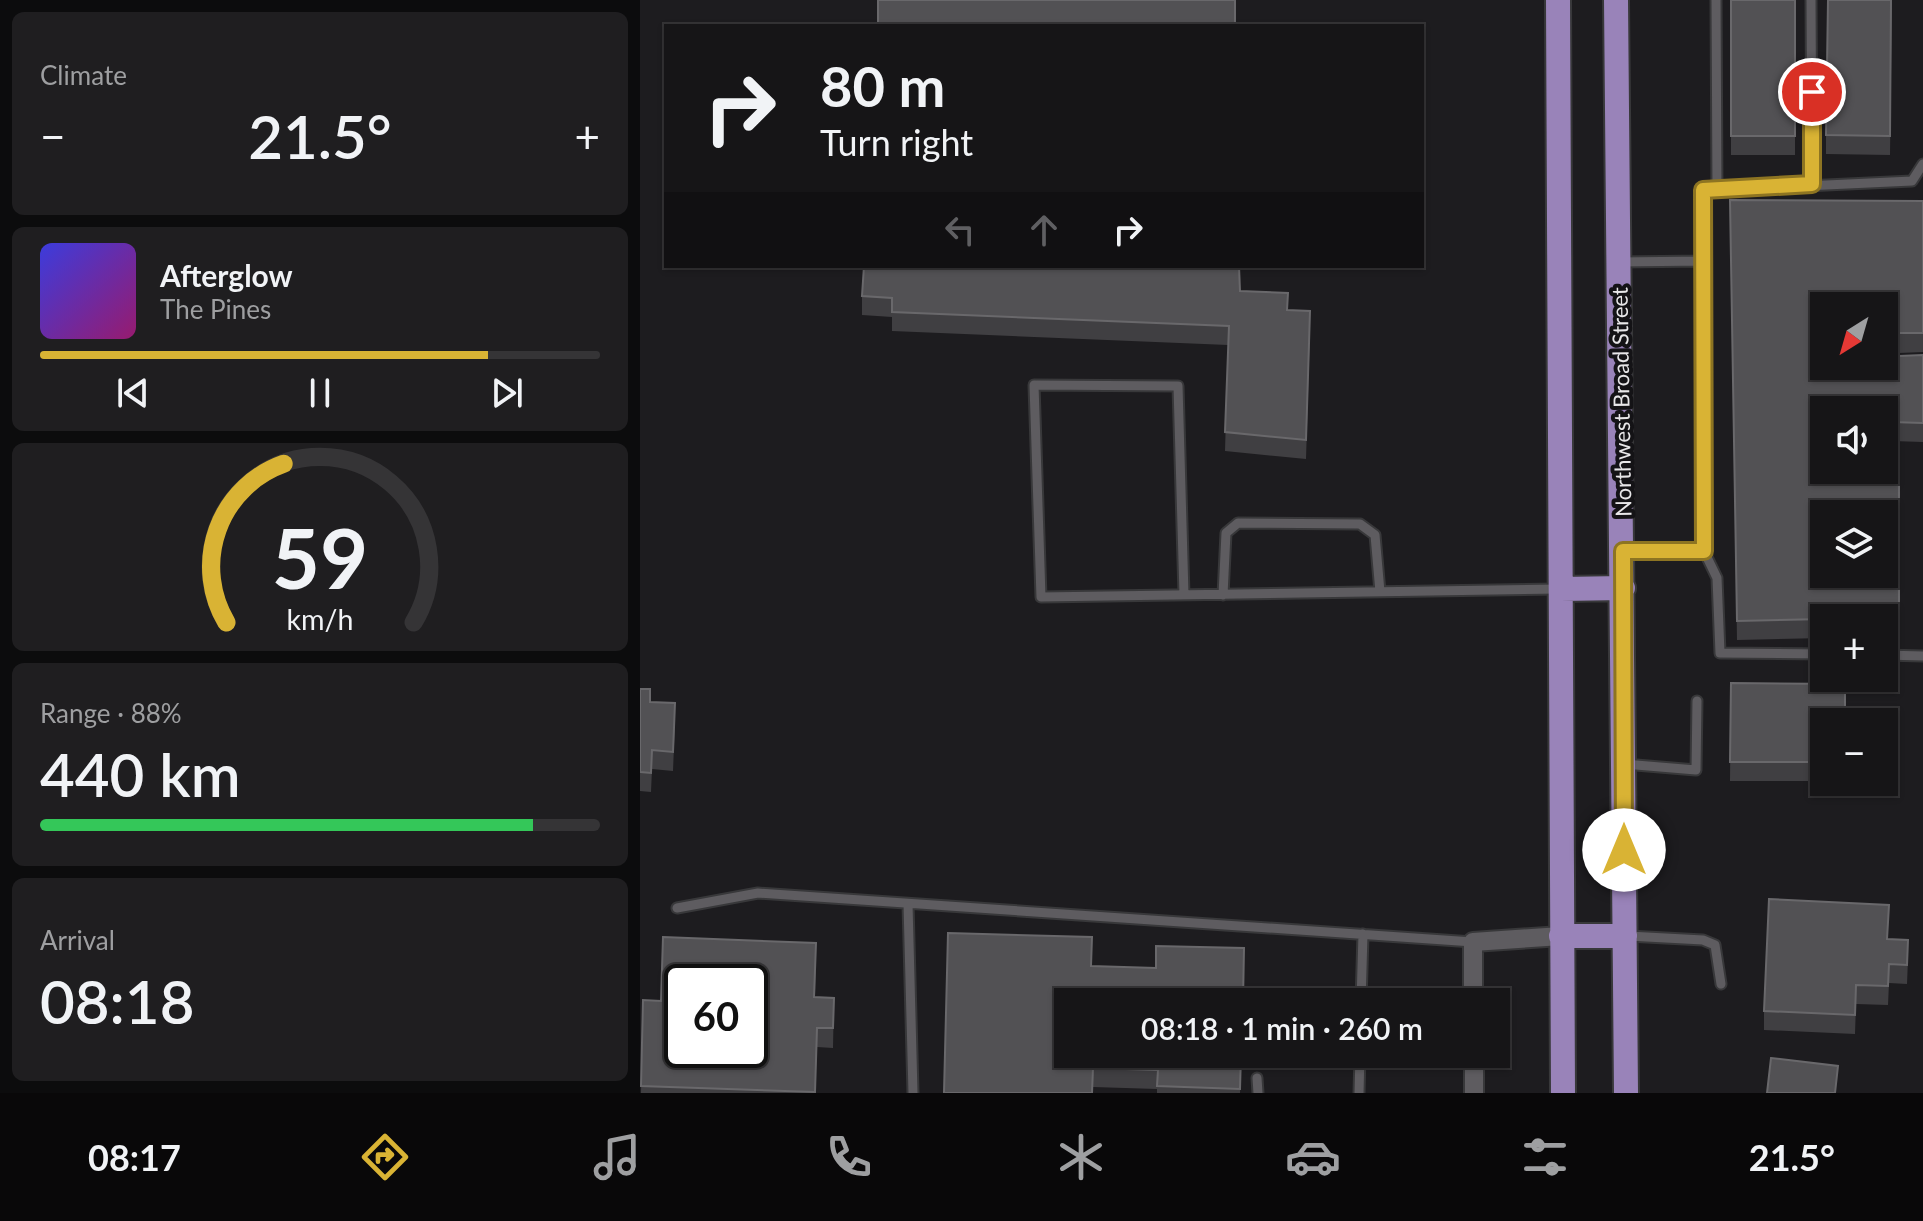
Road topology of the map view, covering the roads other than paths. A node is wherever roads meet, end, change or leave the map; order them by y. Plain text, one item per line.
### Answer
1 (1558, 0) edge
2 (1616, 0) edge
3 (1716, 0) edge
4 (1811, 0) edge
5 (1923, 164) edge
6 (1912, 181) junction
7 (1812, 184) junction
8 (1923, 188) edge
9 (1717, 190) junction
10 (1703, 261) junction
11 (1619, 262) junction
12 (1623, 551) junction
13 (1704, 551) junction
14 (1623, 588) junction
15 (1561, 589) junction
16 (1380, 592) junction
17 (1184, 595) junction
18 (1223, 595) junction
19 (1810, 654) edge
20 (1898, 655) edge
21 (1923, 656) edge
22 (1697, 701) dead end
23 (1624, 764) junction
24 (908, 904) junction
25 (677, 908) dead end
26 (1363, 934) junction
27 (1561, 936) junction
28 (1625, 936) junction
29 (1473, 942) junction
30 (1721, 984) dead end
31 (1361, 988) edge
32 (1473, 988) edge
33 (1360, 1068) edge
34 (1474, 1068) edge
35 (1257, 1078) dead end
36 (913, 1093) edge
37 (1258, 1093) edge
38 (1359, 1093) edge
39 (1474, 1093) edge
40 (1563, 1093) edge
41 (1626, 1093) edge

1 - 15 main road
2 - 11 main road, Northwest Broad Street
3 - 9 lane
4 - 7 lane
5 - 6 lane
6 - 7 lane
6 - 8 lane
7 - 9 lane
9 - 10 lane
10 - 11 lane
10 - 13 lane
11 - 12 main road, Northwest Broad Street
12 - 13 lane
12 - 14 main road, Northwest Broad Street
13 - 19 lane
14 - 15 main road
14 - 23 main road, Northwest Broad Street
15 - 16 lane
15 - 27 main road
16 - 18 lane
16 - 18 lane
17 - 17 lane
17 - 18 lane
20 - 21 lane
22 - 23 lane
23 - 28 main road, Northwest Broad Street
24 - 25 lane
24 - 26 lane
24 - 36 lane
26 - 29 lane
26 - 31 lane
27 - 28 main road
27 - 29 street
27 - 40 main road
28 - 30 lane
28 - 41 main road, Northwest Broad Street
29 - 32 street
33 - 38 lane
34 - 39 street
35 - 37 lane

